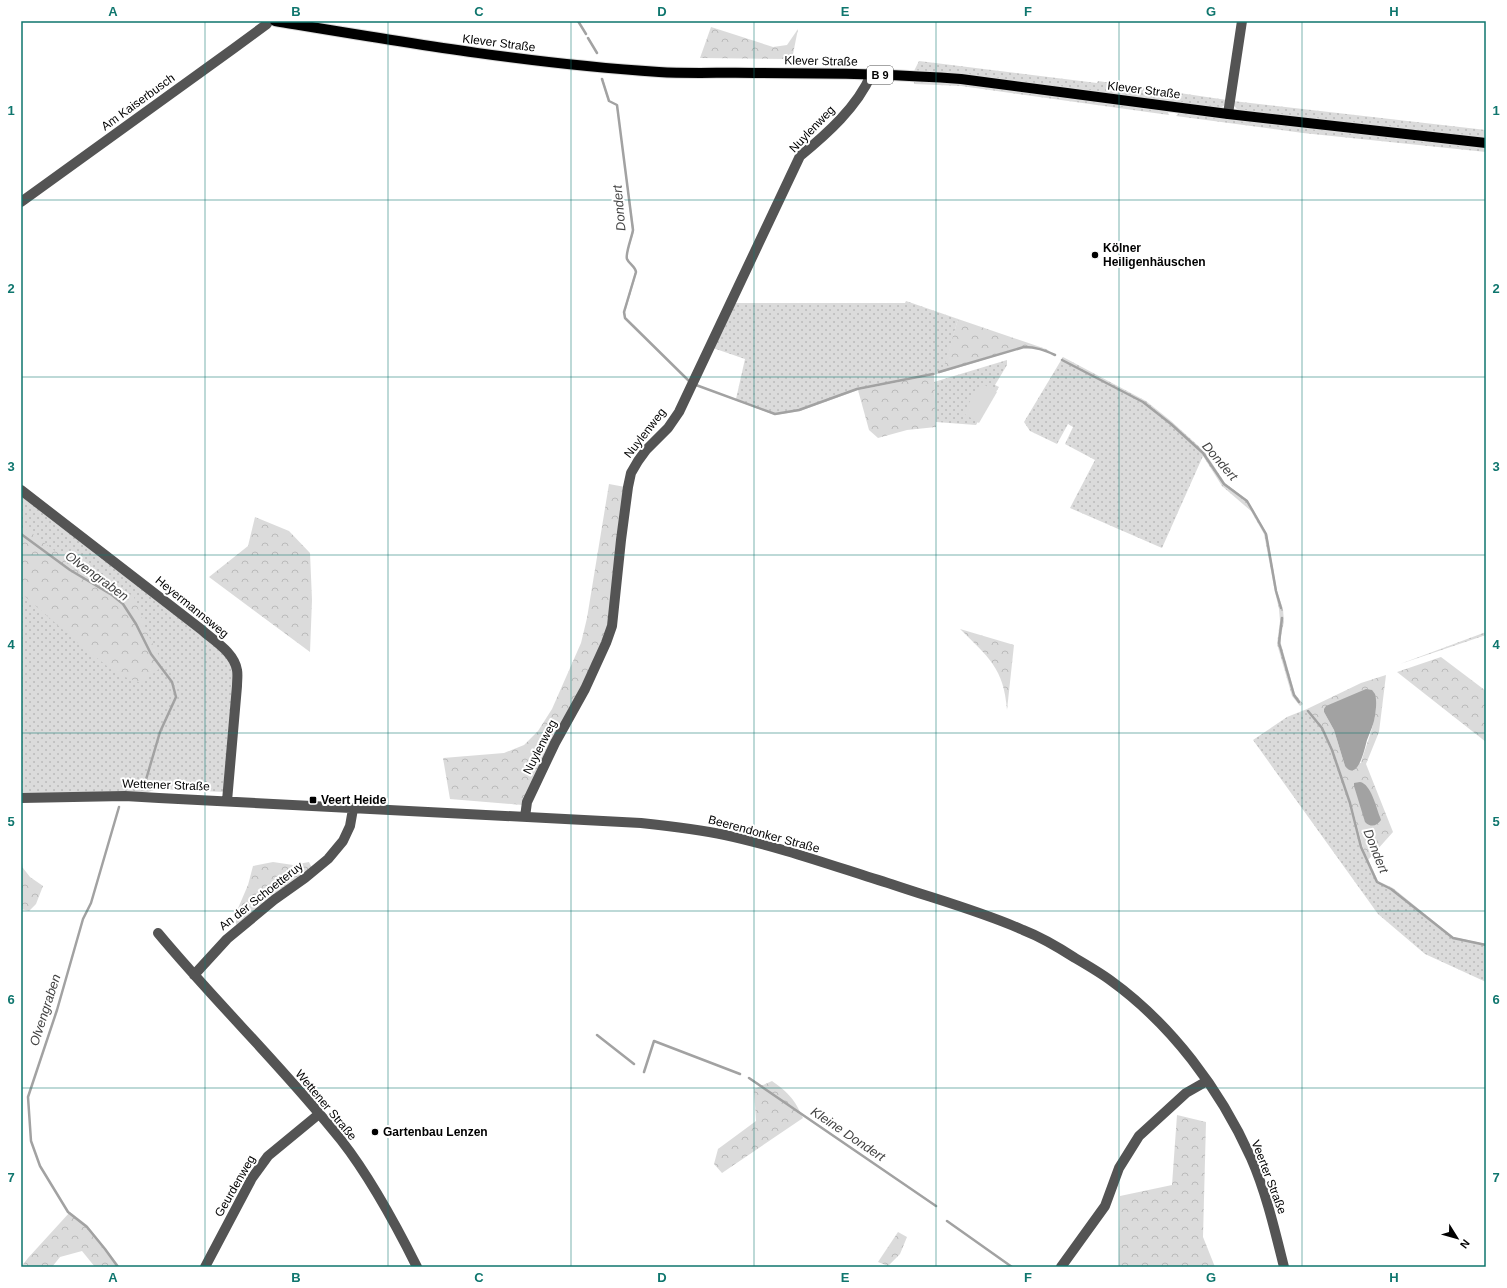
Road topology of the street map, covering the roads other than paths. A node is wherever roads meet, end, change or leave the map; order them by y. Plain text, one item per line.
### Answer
1 (267, 21) edge
2 (275, 21) edge
3 (1242, 21) edge
4 (871, 75) junction
5 (1228, 114) junction
6 (1486, 143) edge
7 (21, 202) edge
8 (21, 490) edge
9 (21, 798) edge
10 (227, 801) junction
11 (310, 805) joint
12 (353, 809) junction
13 (525, 816) junction
14 (158, 933) dead end
15 (194, 975) junction
16 (1133, 998) joint
17 (1207, 1081) junction
18 (319, 1114) junction
19 (205, 1267) edge
20 (417, 1267) edge
21 (1061, 1267) edge
22 (1284, 1267) edge

1 - 7 street, Am Kaiserbusch
2 - 4 main road, Klever Straße / B 9
3 - 5 street
4 - 5 main road, Klever Straße / B 9
4 - 13 street, Nuylenweg
5 - 6 main road, Klever Straße / B 9
8 - 10 street, Heyermannsweg
9 - 10 street, Wettener Straße
10 - 11 street, Wettener Straße
11 - 12 street, Beerendonker Straße
12 - 13 street, Beerendonker Straße
12 - 15 street, An der Schoetteruy
13 - 16 street, Beerendonker Straße
14 - 15 street
15 - 18 street, Wettener Straße
16 - 17 street, Veerter Straße
17 - 21 street
17 - 22 street, Veerter Straße
18 - 19 street, Geurdenweg
18 - 20 street, Wettener Straße

